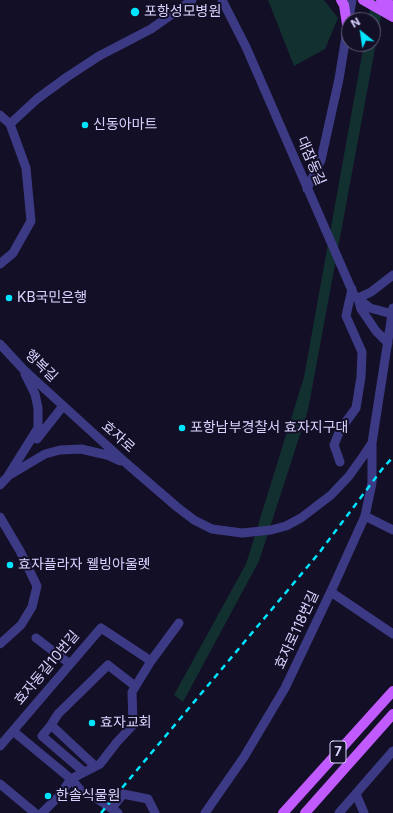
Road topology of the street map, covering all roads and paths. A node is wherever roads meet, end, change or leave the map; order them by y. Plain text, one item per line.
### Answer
1 (192, 0) edge
2 (222, 0) edge
3 (341, 0) edge
4 (352, 0) edge
5 (363, 0) edge
6 (381, 0) edge
7 (393, 6) edge
8 (345, 12) edge
9 (350, 12) edge
10 (393, 18) edge
11 (343, 52) edge
12 (0, 115) edge
13 (10, 124) junction
14 (307, 189) junction
15 (0, 264) edge
16 (393, 275) edge
17 (352, 289) junction
18 (358, 298) junction
19 (393, 311) edge
20 (388, 343) junction
21 (0, 344) edge
22 (24, 370) junction
23 (63, 406) junction
24 (372, 443) junction
25 (340, 462) dead end
26 (126, 463) junction
27 (8, 476) junction
28 (0, 485) edge
29 (365, 516) junction
30 (0, 517) edge
31 (393, 530) edge
32 (331, 592) junction
33 (179, 623) dead end
34 (393, 634) edge
35 (36, 638) dead end
36 (0, 644) edge
37 (152, 661) junction
38 (70, 664) junction
39 (136, 686) junction
40 (393, 692) edge
41 (393, 714) edge
42 (51, 725) junction
43 (13, 731) junction
44 (0, 746) edge
45 (393, 751) edge
46 (95, 766) junction
47 (84, 772) junction
48 (71, 779) junction
49 (0, 784) edge
50 (356, 794) junction
51 (49, 806) junction
52 (115, 811) edge
53 (35, 813) edge
54 (42, 813) edge
55 (155, 813) edge
56 (205, 813) edge
57 (283, 813) edge
58 (305, 813) edge
59 (339, 813) edge
60 (364, 813) edge

1 - 13 street
2 - 14 street, 대잠동길
3 - 8 main road
4 - 9 street
5 - 10 main road
6 - 7 main road
11 - 14 street
12 - 13 street
13 - 15 street
14 - 17 street, 대잠동길
16 - 18 street
17 - 18 street, 대잠동길
17 - 25 street
18 - 19 street, 대잠동길
18 - 20 street
19 - 20 street
20 - 24 street
21 - 22 street, 행복길
22 - 23 street, 행복길
22 - 27 street
23 - 26 street, 효자로
23 - 27 street
24 - 26 street, 효자로
24 - 29 street, 효자로118번길
26 - 27 street
27 - 28 street
29 - 31 street
29 - 32 street, 효자로118번길
30 - 36 street
32 - 34 street
32 - 56 street, 효자로118번길
33 - 37 street
35 - 38 street
37 - 38 street, 효자동길10번길
37 - 39 street
38 - 43 street, 효자동길10번길
39 - 42 street
39 - 46 street
40 - 57 main road, 7
41 - 58 main road, 7
42 - 46 street
42 - 47 street
43 - 44 street, 효자동길10번길
43 - 48 street
45 - 50 street
46 - 47 street
47 - 48 street
48 - 51 street
48 - 52 street
49 - 53 street
50 - 59 street
50 - 60 street
51 - 53 street
51 - 54 street
52 - 55 street

